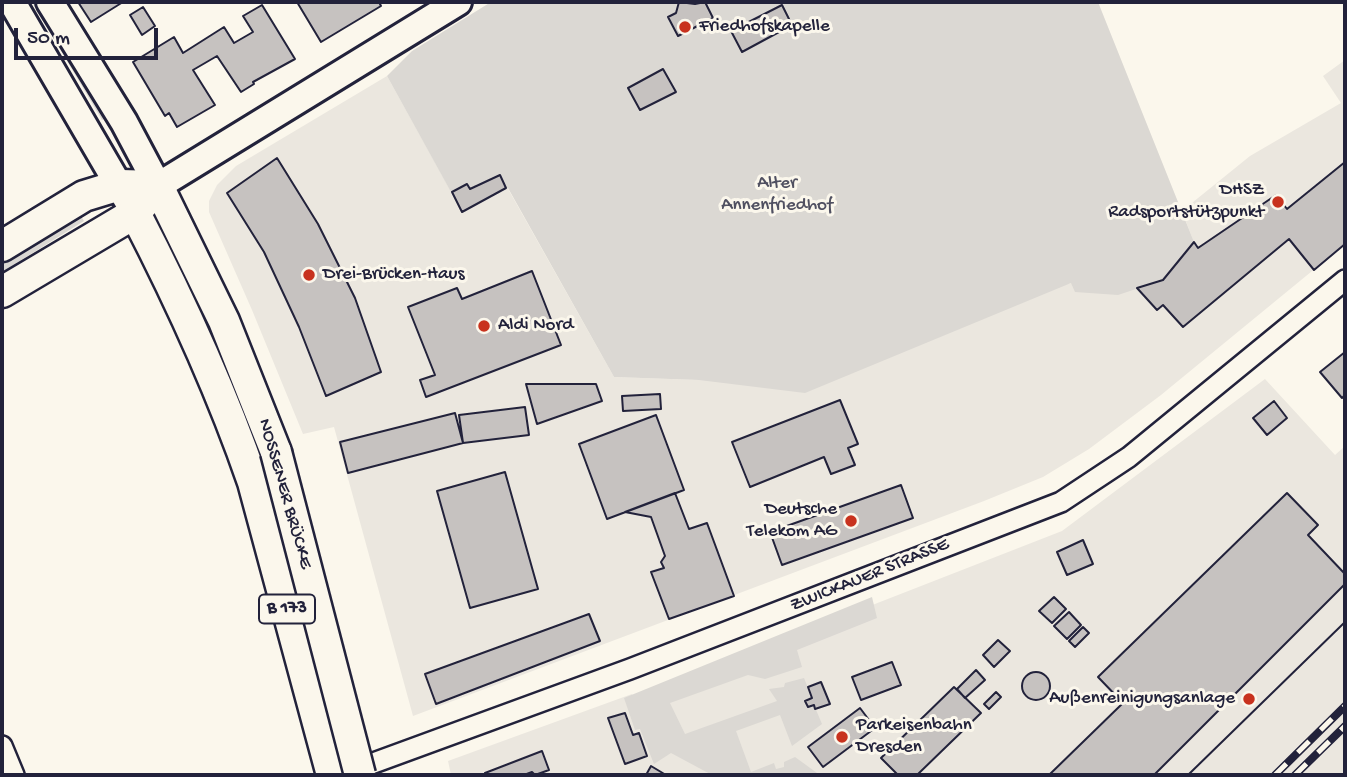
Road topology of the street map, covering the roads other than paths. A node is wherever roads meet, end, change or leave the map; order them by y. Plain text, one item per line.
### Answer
1 (12, 2) edge
2 (50, 2) edge
3 (458, 2) edge
4 (120, 185) junction
5 (158, 186) junction
6 (135, 213) junction
7 (2, 246) edge
8 (1345, 280) edge
9 (2, 292) edge
10 (2, 746) edge
11 (13, 775) edge
12 (332, 775) edge
13 (342, 775) edge
14 (360, 775) edge

1 - 4 main road
2 - 5 main road
3 - 5 main road
4 - 5 main road
4 - 6 main road
4 - 7 main road
5 - 6 main road
5 - 14 main road, NOSSENER BRÜCKE / B 173, bridge
6 - 9 main road
6 - 12 main road, NOSSENER BRÜCKE / B 173
8 - 13 street, ZWICKAUER STRASSE
10 - 11 street

